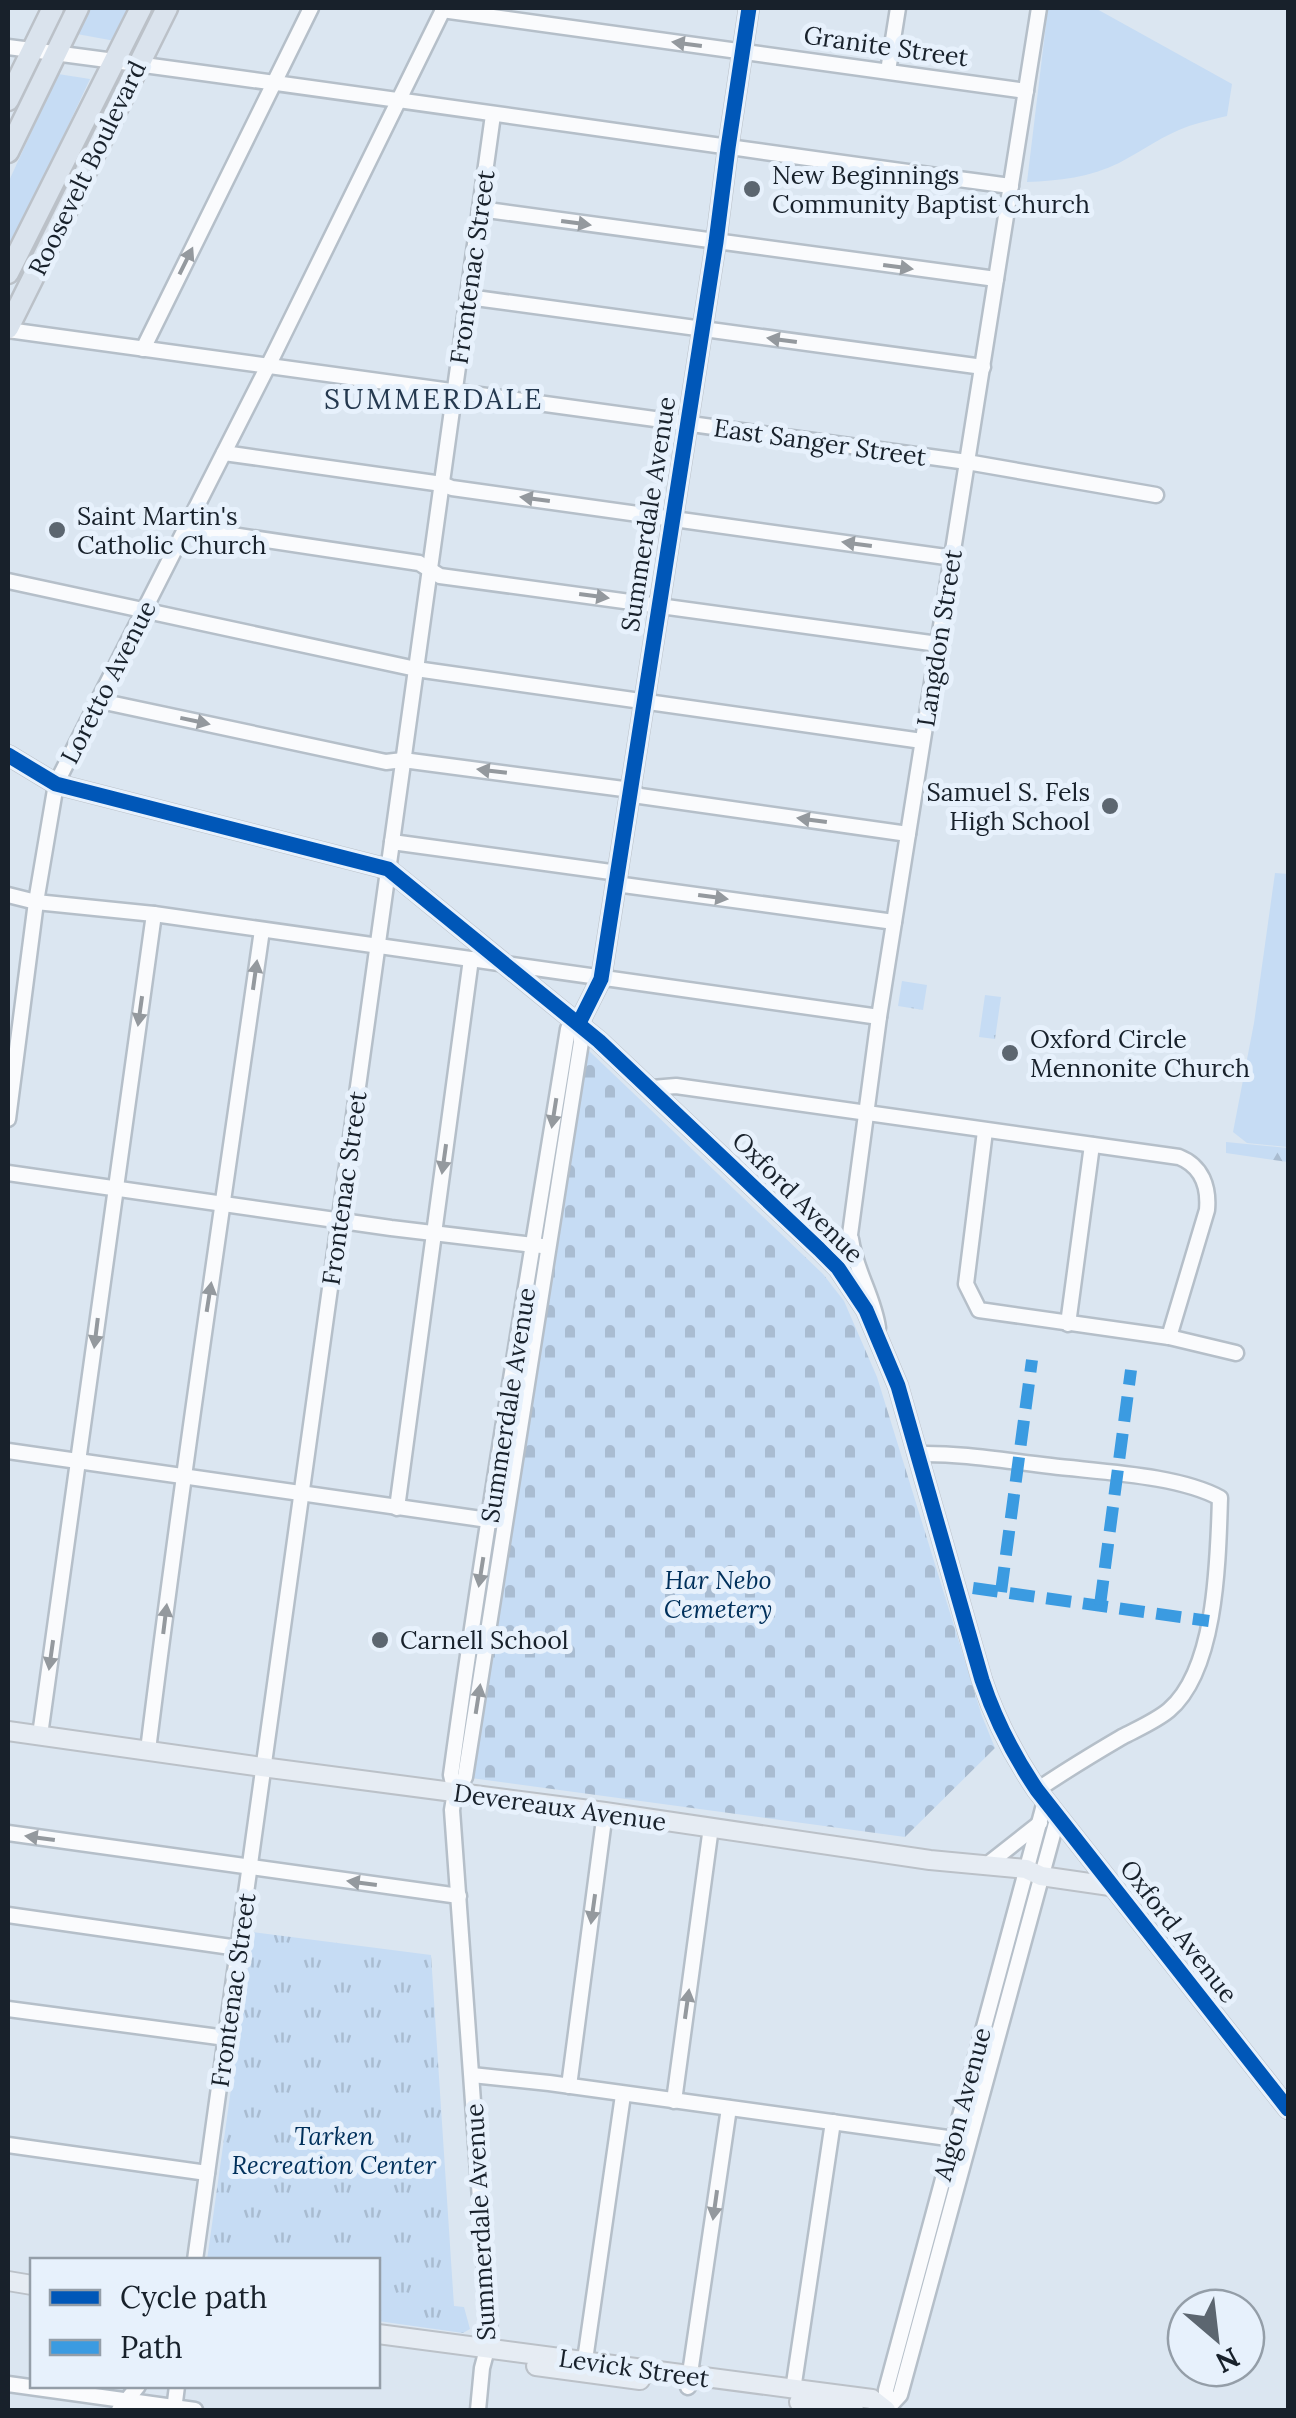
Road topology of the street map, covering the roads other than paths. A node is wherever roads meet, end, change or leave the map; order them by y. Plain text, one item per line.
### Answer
1 (53, 8) edge
2 (78, 8) edge
3 (141, 8) edge
4 (167, 8) edge
5 (311, 8) edge
6 (749, 8) edge
7 (898, 8) edge
8 (1040, 8) edge
9 (443, 9) edge
10 (8, 47) edge
11 (32, 50) junction
12 (744, 52) junction
13 (56, 54) junction
14 (114, 62) junction
15 (138, 65) junction
16 (888, 71) junction
17 (274, 82) junction
18 (1026, 92) junction
19 (8, 100) edge
20 (398, 100) junction
21 (493, 115) junction
22 (728, 148) junction
23 (8, 152) edge
24 (1010, 186) junction
25 (480, 209) junction
26 (716, 242) junction
27 (8, 273) edge
28 (996, 280) junction
29 (468, 297) junction
30 (8, 329) edge
31 (703, 329) junction
32 (143, 349) junction
33 (268, 367) junction
34 (983, 367) junction
35 (454, 392) junction
36 (686, 424) junction
37 (224, 452) junction
38 (967, 462) junction
39 (442, 484) junction
40 (1156, 495) dead end
41 (673, 518) junction
42 (186, 528) junction
43 (953, 558) junction
44 (430, 570) junction
45 (8, 581) edge
46 (660, 605) junction
47 (144, 611) junction
48 (938, 644) junction
49 (416, 670) junction
50 (100, 701) junction
51 (643, 701) junction
52 (922, 741) junction
53 (8, 754) edge
54 (404, 760) junction
55 (56, 784) junction
56 (631, 790) junction
57 (908, 834) junction
58 (392, 842) junction
59 (388, 869) junction
60 (617, 878) junction
61 (8, 895) edge
62 (36, 902) junction
63 (154, 914) junction
64 (894, 922) junction
65 (262, 930) junction
66 (376, 947) junction
67 (471, 959) junction
68 (509, 966) junction
69 (601, 979) junction
70 (879, 1017) junction
71 (578, 1023) junction
72 (652, 1088) junction
73 (866, 1114) junction
74 (8, 1119) edge
75 (985, 1131) junction
76 (1092, 1146) junction
77 (8, 1173) edge
78 (115, 1189) junction
79 (224, 1204) junction
80 (340, 1220) junction
81 (850, 1232) junction
82 (434, 1234) junction
83 (541, 1246) junction
84 (838, 1268) junction
85 (1068, 1324) junction
86 (1169, 1337) junction
87 (880, 1338) junction
88 (1236, 1353) dead end
89 (8, 1451) edge
90 (918, 1454) junction
91 (78, 1461) junction
92 (184, 1477) junction
93 (302, 1493) junction
94 (397, 1508) junction
95 (498, 1521) junction
96 (8, 1731) edge
97 (40, 1735) junction
98 (148, 1750) junction
99 (262, 1768) junction
100 (456, 1792) junction
101 (1045, 1807) junction
102 (606, 1812) junction
103 (711, 1827) junction
104 (8, 1833) edge
105 (988, 1864) junction
106 (250, 1868) junction
107 (1033, 1872) junction
108 (1110, 1886) junction
109 (459, 1896) junction
110 (8, 1915) edge
111 (238, 1948) junction
112 (8, 2009) edge
113 (226, 2038) junction
114 (472, 2075) junction
115 (569, 2086) junction
116 (623, 2094) junction
117 (674, 2101) junction
118 (1288, 2107) edge
119 (729, 2108) junction
120 (832, 2122) junction
121 (953, 2138) junction
122 (969, 2141) junction
123 (8, 2145) edge
124 (207, 2173) junction
125 (195, 2258) edge
126 (380, 2334) edge
127 (380, 2344) edge
128 (487, 2354) junction
129 (585, 2360) junction
130 (689, 2382) junction
131 (8, 2384) edge
132 (792, 2390) junction
133 (123, 2406) edge
134 (174, 2409) edge
135 (194, 2410) edge
136 (478, 2410) edge
137 (854, 2410) edge
138 (878, 2410) edge
139 (888, 2410) edge

1 - 11 highway
2 - 13 highway
3 - 14 highway, Roosevelt Boulevard
4 - 15 highway, Roosevelt Boulevard
5 - 17 street
6 - 12 main road, Summerdale Avenue
7 - 16 street
8 - 18 street, Langdon Street
12 -> 9 street, Granite Street
9 - 20 street, Loretto Avenue
10 - 11 street
11 - 13 street
11 - 19 highway
12 - 16 street, Granite Street
12 - 22 main road, Summerdale Avenue
13 - 14 street
13 - 23 highway
14 - 15 street
14 - 27 highway, Roosevelt Boulevard
15 - 17 street
15 - 30 highway, Roosevelt Boulevard
16 - 18 street, Granite Street
17 - 20 street
32 -> 17 street
18 - 24 street, Langdon Street
20 - 21 street
20 - 33 street, Loretto Avenue
21 - 22 street
21 - 25 street, Frontenac Street
22 - 24 street
22 - 26 main road, Summerdale Avenue
24 - 28 street, Langdon Street
25 -> 26 street
25 - 29 street, Frontenac Street
26 -> 28 street
26 - 31 main road, Summerdale Avenue
28 - 34 street, Langdon Street
29 - 31 street
29 - 35 street, Frontenac Street
30 - 32 street, East Sanger Street
34 -> 31 street
31 - 36 main road, Summerdale Avenue
32 - 33 street, East Sanger Street
33 - 35 street, East Sanger Street
33 - 37 street, Loretto Avenue
34 - 38 street, Langdon Street
35 - 36 street, East Sanger Street
35 - 39 street, Frontenac Street
36 - 38 street, East Sanger Street
36 - 41 main road, Summerdale Avenue
37 - 39 street
37 - 42 street, Loretto Avenue
38 - 40 street, East Sanger Street
38 - 43 street, Langdon Street
41 -> 39 street
39 - 44 street, Frontenac Street
43 -> 41 street
41 - 46 main road, Summerdale Avenue
42 - 44 street
42 - 47 street, Loretto Avenue
43 - 48 street, Langdon Street
44 -> 46 street
44 - 49 street, Frontenac Street
45 - 47 street
46 - 48 street
46 - 51 main road, Summerdale Avenue
47 - 49 street
47 - 50 street, Loretto Avenue
48 - 52 street, Langdon Street
49 - 51 street
49 - 54 street, Frontenac Street
50 -> 54 street
50 - 55 street, Loretto Avenue
51 - 52 street
51 - 56 main road, Summerdale Avenue
52 - 57 street, Langdon Street
53 - 55 main road, Oxford Avenue
56 -> 54 street
54 - 58 street, Frontenac Street
55 - 59 main road, Oxford Avenue
55 - 62 street, Loretto Avenue
57 -> 56 street
56 - 60 main road, Summerdale Avenue
57 - 64 street, Langdon Street
58 - 59 street, Frontenac Street
58 - 60 street
59 - 66 street, Frontenac Street
59 - 68 main road, Oxford Avenue
60 -> 64 street
60 - 69 main road, Summerdale Avenue
61 - 62 street
62 - 63 street
62 - 74 street, Loretto Avenue
63 - 65 street
63 -> 78 street
64 - 70 street, Langdon Street
65 - 66 street
79 -> 65 street
66 - 67 street
66 - 80 street, Frontenac Street
67 - 68 street
67 -> 82 street
68 - 69 street
68 - 71 main road, Oxford Avenue
69 - 70 street
69 - 71 main road, Summerdale Avenue
70 - 73 street, Langdon Street
71 - 72 main road, Oxford Avenue
71 - 83 street, Summerdale Avenue
72 - 73 street
72 - 84 main road, Oxford Avenue
73 - 75 street
73 - 81 street, Langdon Street
75 - 76 street
75 - 85 street
76 - 85 street
76 - 86 street
77 - 78 street
78 - 79 street
78 -> 91 street
79 - 80 street
92 -> 79 street
80 - 82 street
80 - 93 street, Frontenac Street
81 - 84 street, Langdon Street
81 - 87 street
82 - 83 street
82 - 94 street
83 - 95 street, Summerdale Avenue
84 - 87 main road, Oxford Avenue
85 - 86 street
86 - 88 street
87 - 90 main road, Oxford Avenue
89 - 91 street
90 - 101 main road, Oxford Avenue
90 - 101 street
91 - 92 street
91 -> 97 street
92 - 93 street
98 -> 92 street
93 - 94 street
93 - 99 street, Frontenac Street
94 - 95 street
95 - 100 street, Summerdale Avenue
96 - 97 main road, Devereaux Avenue
97 - 98 main road, Devereaux Avenue
98 - 99 main road, Devereaux Avenue
99 - 100 main road, Devereaux Avenue
99 - 106 street, Frontenac Street
100 - 102 main road, Devereaux Avenue
100 - 109 street, Summerdale Avenue
101 - 105 street
101 - 107 street, Algon Avenue
101 - 108 main road, Oxford Avenue
102 - 103 main road, Devereaux Avenue
102 -> 115 street
103 - 105 main road, Devereaux Avenue
117 -> 103 street
106 -> 104 street
105 - 107 main road, Devereaux Avenue
109 -> 106 street
106 - 111 street, Frontenac Street
107 - 108 main road, Devereaux Avenue
107 - 121 street, Algon Avenue
107 - 122 street, Algon Avenue
108 - 118 main road, Oxford Avenue
109 - 114 street, Summerdale Avenue
110 - 111 street
111 - 113 street, Frontenac Street
112 - 113 street
113 - 124 street, Frontenac Street
114 - 115 street
114 - 128 street, Summerdale Avenue
115 - 116 street
116 - 117 street
116 - 129 street
117 - 119 street
119 - 120 street
119 -> 130 street
120 - 121 street
120 - 132 street
121 - 122 street
121 - 139 street, Algon Avenue
122 - 139 street, Algon Avenue
123 - 124 street
124 - 125 street, Frontenac Street
126 - 128 main road, Levick Street
127 - 128 main road, Levick Street
128 - 129 main road, Levick Street
128 - 130 main road, Levick Street
128 - 136 street, Summerdale Avenue
129 - 130 main road, Levick Street
130 - 132 main road, Levick Street
130 - 137 main road, Levick Street
131 - 133 street
132 - 139 main road, Levick Street
133 - 134 street
134 - 135 street
138 - 139 main road

